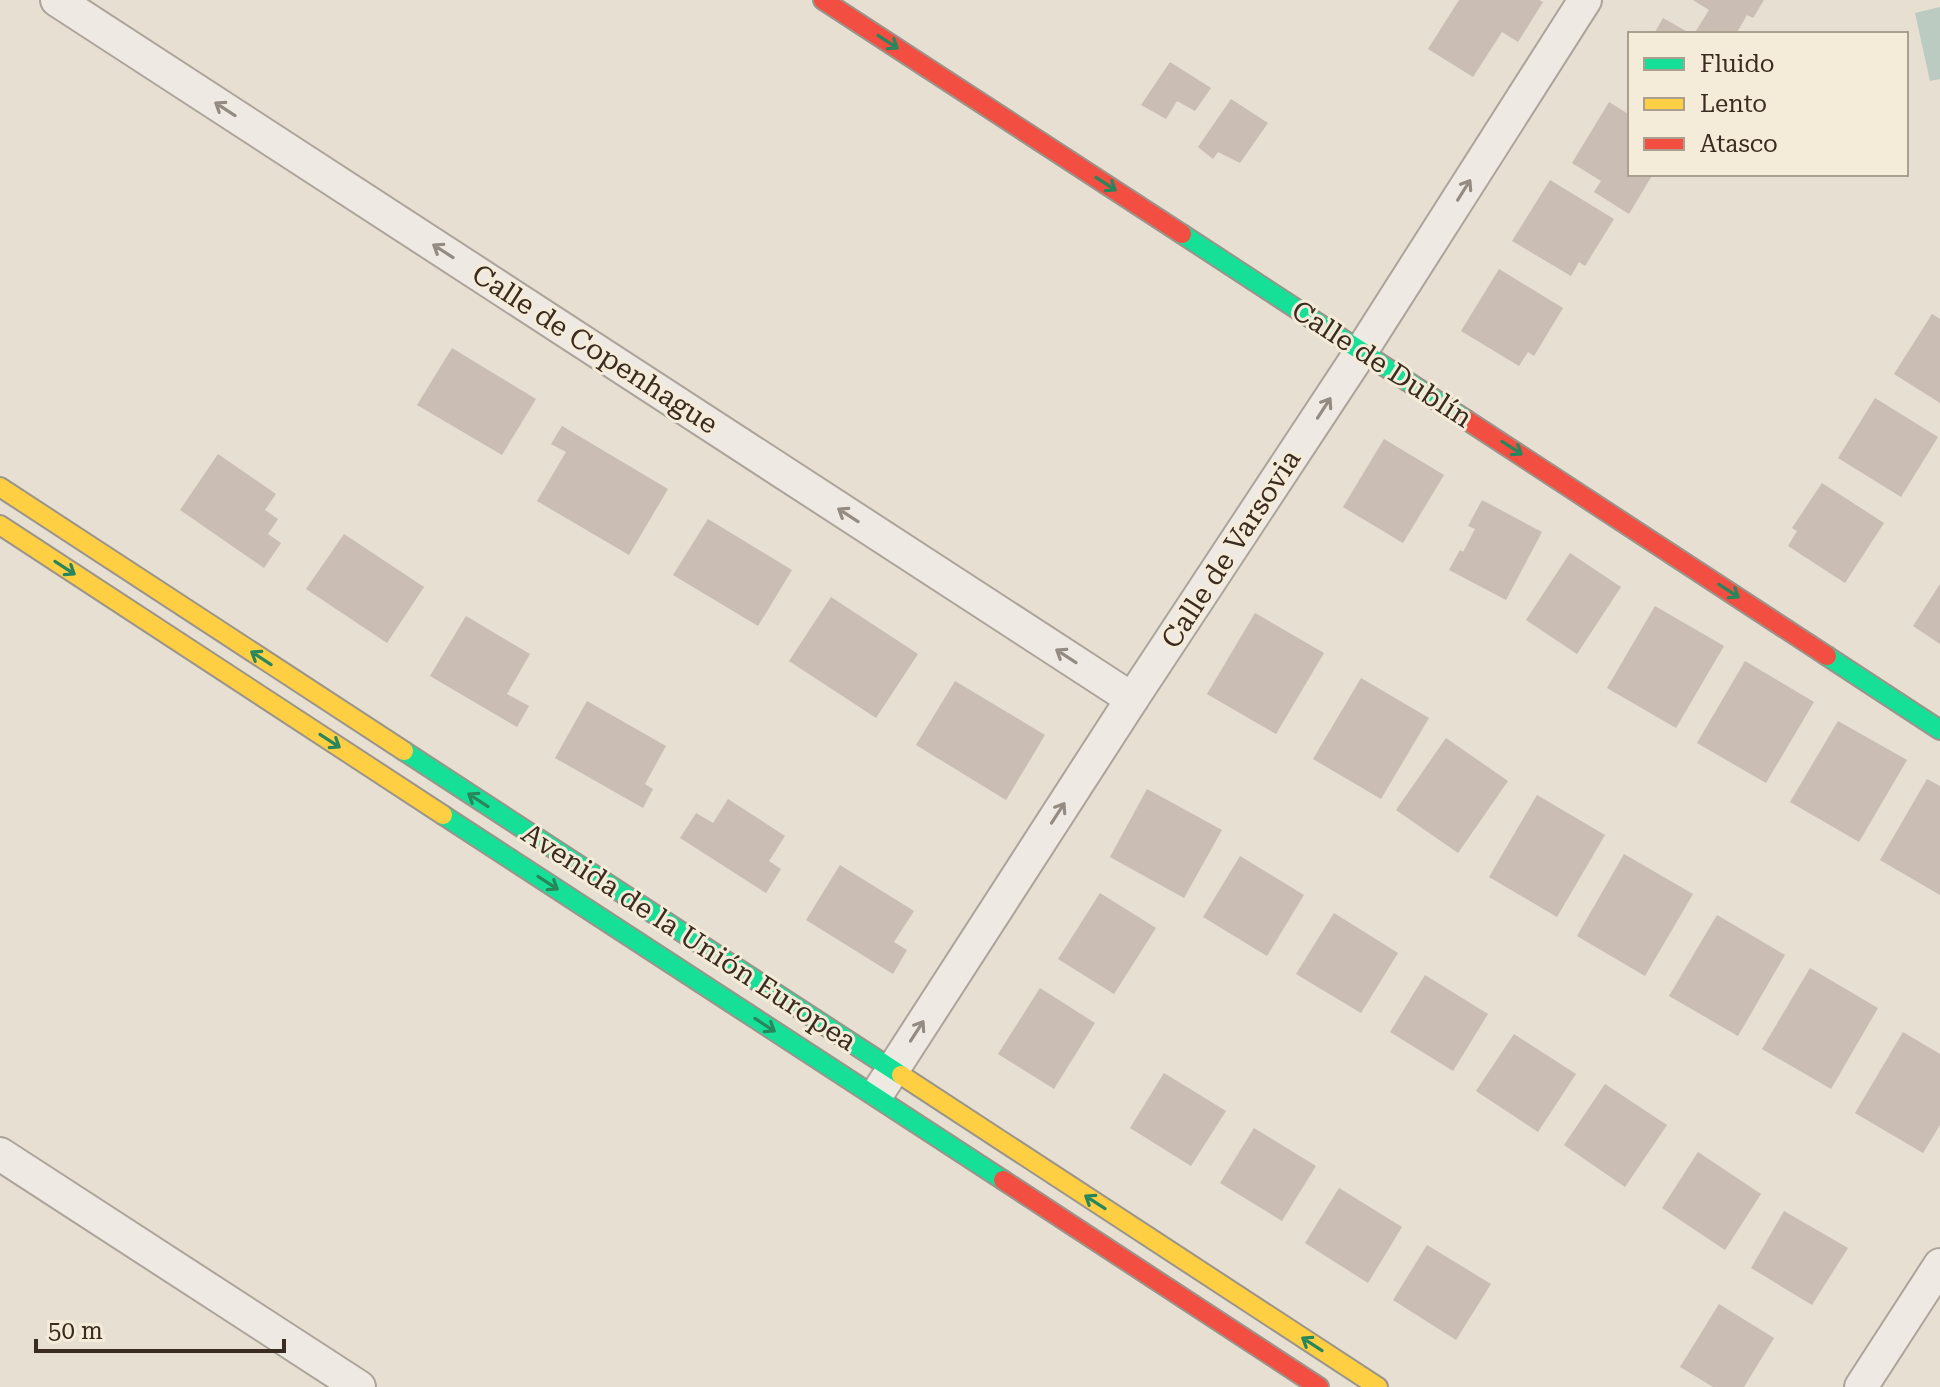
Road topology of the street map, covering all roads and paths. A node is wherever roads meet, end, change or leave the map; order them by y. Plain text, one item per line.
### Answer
1 (57, 0) edge
2 (823, 0) edge
3 (1585, 0) edge
4 (1362, 350) junction
5 (0, 487) edge
6 (0, 525) edge
7 (1132, 699) junction
8 (1940, 730) edge
9 (892, 1070) junction
10 (875, 1097) junction
11 (0, 1154) edge
12 (1940, 1265) edge
13 (359, 1387) edge
14 (1319, 1387) edge
15 (1378, 1387) edge
16 (1861, 1387) edge

7 -> 1 street, Calle de Copenhague
2 -> 4 street, Calle de Dublín
4 -> 3 street, Calle de Varsovia
7 -> 4 street, Calle de Varsovia
4 -> 8 street, Calle de Dublín
9 -> 5 street, Avenida de la Unión Europea
6 -> 10 street, Avenida de la Unión Europea
9 -> 7 street, Calle de Varsovia
9 - 10 street, Calle de Varsovia
15 -> 9 street, Avenida de la Unión Europea
10 - 14 street, Avenida de la Unión Europea
11 - 13 street
12 - 16 street

